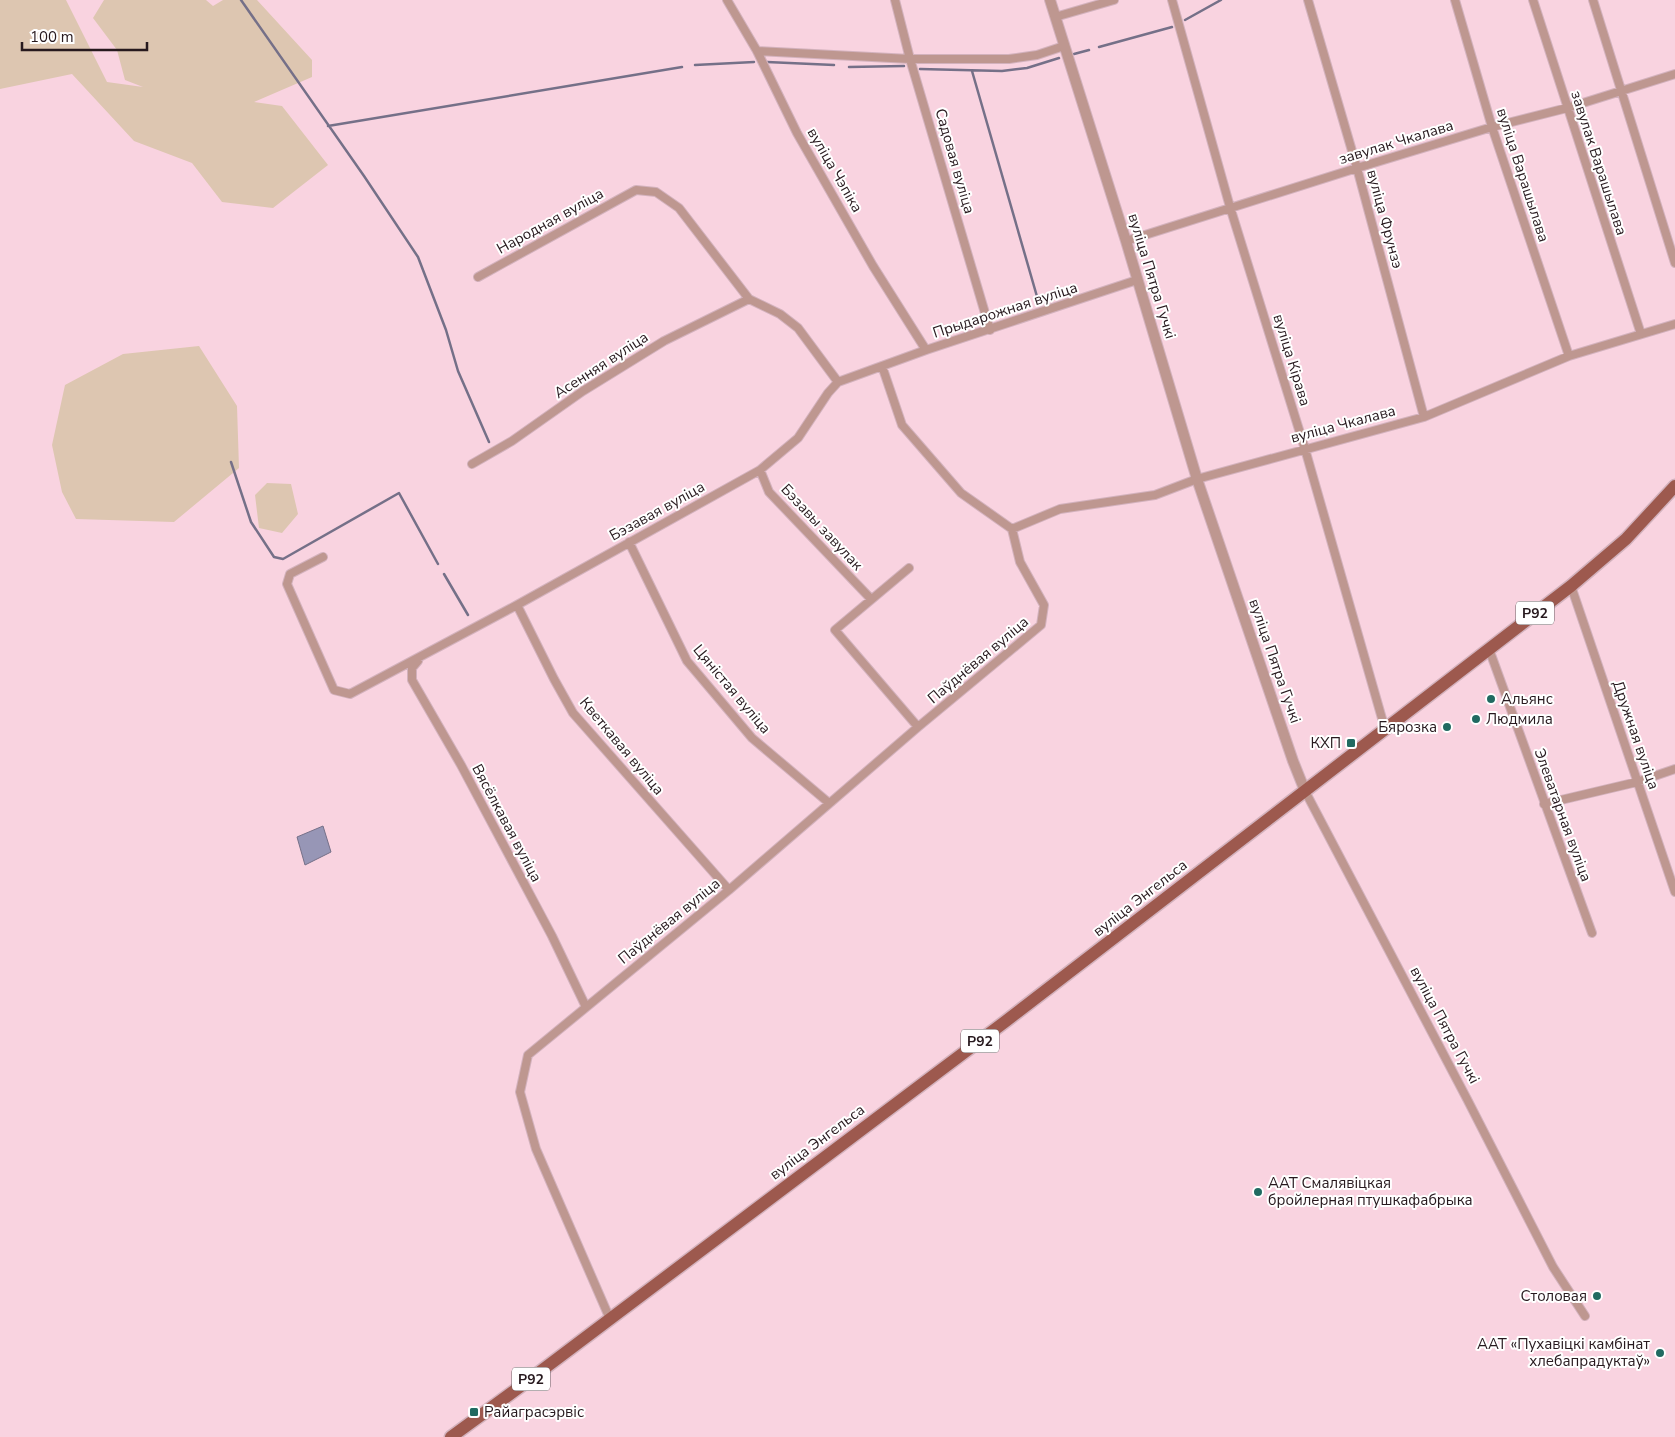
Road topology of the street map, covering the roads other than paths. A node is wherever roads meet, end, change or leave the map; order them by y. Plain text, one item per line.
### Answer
1 (727, 0) edge
2 (895, 0) edge
3 (1050, 0) edge
4 (1114, 0) edge
5 (1172, 0) edge
6 (1308, 0) edge
7 (1455, 0) edge
8 (1534, 0) edge
9 (1593, 0) edge
10 (1055, 17) junction
11 (1064, 46) junction
12 (757, 51) junction
13 (910, 59) junction
14 (1675, 74) edge
15 (1621, 90) junction
16 (1567, 108) junction
17 (1492, 127) junction
18 (1357, 168) junction
19 (1230, 207) junction
20 (1126, 241) junction
21 (1675, 263) edge
22 (478, 277) dead end
23 (1138, 280) junction
24 (749, 299) junction
25 (1675, 324) edge
26 (990, 330) junction
27 (1640, 334) junction
28 (926, 350) junction
29 (1568, 356) junction
30 (882, 366) junction
31 (838, 382) junction
32 (1424, 417) junction
33 (1305, 449) junction
34 (472, 464) dead end
35 (760, 470) junction
36 (1197, 480) junction
37 (1675, 486) edge
38 (1012, 529) junction
39 (629, 542) junction
40 (323, 557) dead end
41 (909, 568) dead end
42 (1571, 586) junction
43 (871, 599) junction
44 (517, 605) junction
45 (1489, 649) junction
46 (423, 656) junction
47 (918, 727) junction
48 (1385, 729) junction
49 (1675, 769) edge
50 (1637, 782) junction
51 (1305, 791) junction
52 (829, 803) junction
53 (1544, 804) junction
54 (729, 890) junction
55 (1675, 892) edge
56 (1592, 933) dead end
57 (586, 1007) junction
58 (1585, 1316) dead end
59 (610, 1319) junction
60 (451, 1437) edge

1 - 12 street, вуліца Чэпіка
2 - 13 street, Садовая вуліца
3 - 10 street, вуліца Пятра Гучкі
4 - 10 street
5 - 19 street, вуліца Кірава
6 - 18 street, вуліца Фрунзэ
7 - 17 street, вуліца Варашылава
8 - 16 street, завулак Варашылава
9 - 15 street
10 - 11 street, вуліца Пятра Гучкі
11 - 13 street
11 - 20 street, вуліца Пятра Гучкі
12 - 13 street
12 - 28 street, вуліца Чэпіка
13 - 26 street, Садовая вуліца
14 - 15 street, завулак Чкалава
15 - 16 street, завулак Чкалава
15 - 21 street
16 - 17 street, завулак Чкалава
16 - 27 street, завулак Варашылава
17 - 18 street, завулак Чкалава
17 - 29 street, вуліца Варашылава
18 - 19 street, завулак Чкалава
18 - 32 street, вуліца Фрунзэ
19 - 20 street, завулак Чкалава
19 - 33 street, вуліца Кірава
20 - 23 street, вуліца Пятра Гучкі
22 - 24 street, Народная вуліца
23 - 26 street, Прыдарожная вуліца
23 - 36 street, вуліца Пятра Гучкі
24 - 31 street
24 - 34 street, Асенняя вуліца
25 - 27 street, вуліца Чкалава
26 - 28 street, Прыдарожная вуліца
27 - 29 street, вуліца Чкалава
28 - 30 street, Прыдарожная вуліца
29 - 32 street, вуліца Чкалава
30 - 31 street
30 - 38 street
31 - 35 street, Бэзавая вуліца
32 - 33 street, вуліца Чкалава
33 - 36 street, вуліца Чкалава
33 - 48 street, вуліца Кірава
35 - 39 street, Бэзавая вуліца
35 - 43 street, Бэзавы завулак
36 - 38 street, вуліца Чкалава
36 - 51 street, вуліца Пятра Гучкі
37 - 42 main road, вуліца Энгельса / Р92
38 - 47 street, Паўднёвая вуліца
39 - 44 street, Бэзавая вуліца
39 - 52 street, Цяністая вуліца
40 - 46 street, Бэзавая вуліца
41 - 43 street
42 - 45 main road, вуліца Энгельса / Р92
42 - 50 street, Дружная вуліца
43 - 47 street
44 - 46 street, Бэзавая вуліца
44 - 54 street, Кветкавая вуліца
45 - 48 main road, вуліца Энгельса / Р92
45 - 53 street, Элеватарная вуліца
46 - 57 street, Вясёлкавая вуліца
47 - 52 street, Паўднёвая вуліца
48 - 51 main road, вуліца Энгельса / Р92
49 - 50 street
50 - 53 street
50 - 55 street, Дружная вуліца
51 - 58 street, вуліца Пятра Гучкі
51 - 59 main road, вуліца Энгельса / Р92
52 - 54 street, Паўднёвая вуліца
53 - 56 street, Элеватарная вуліца
54 - 57 street, Паўднёвая вуліца
57 - 59 street, Паўднёвая вуліца
59 - 60 main road, Р92

